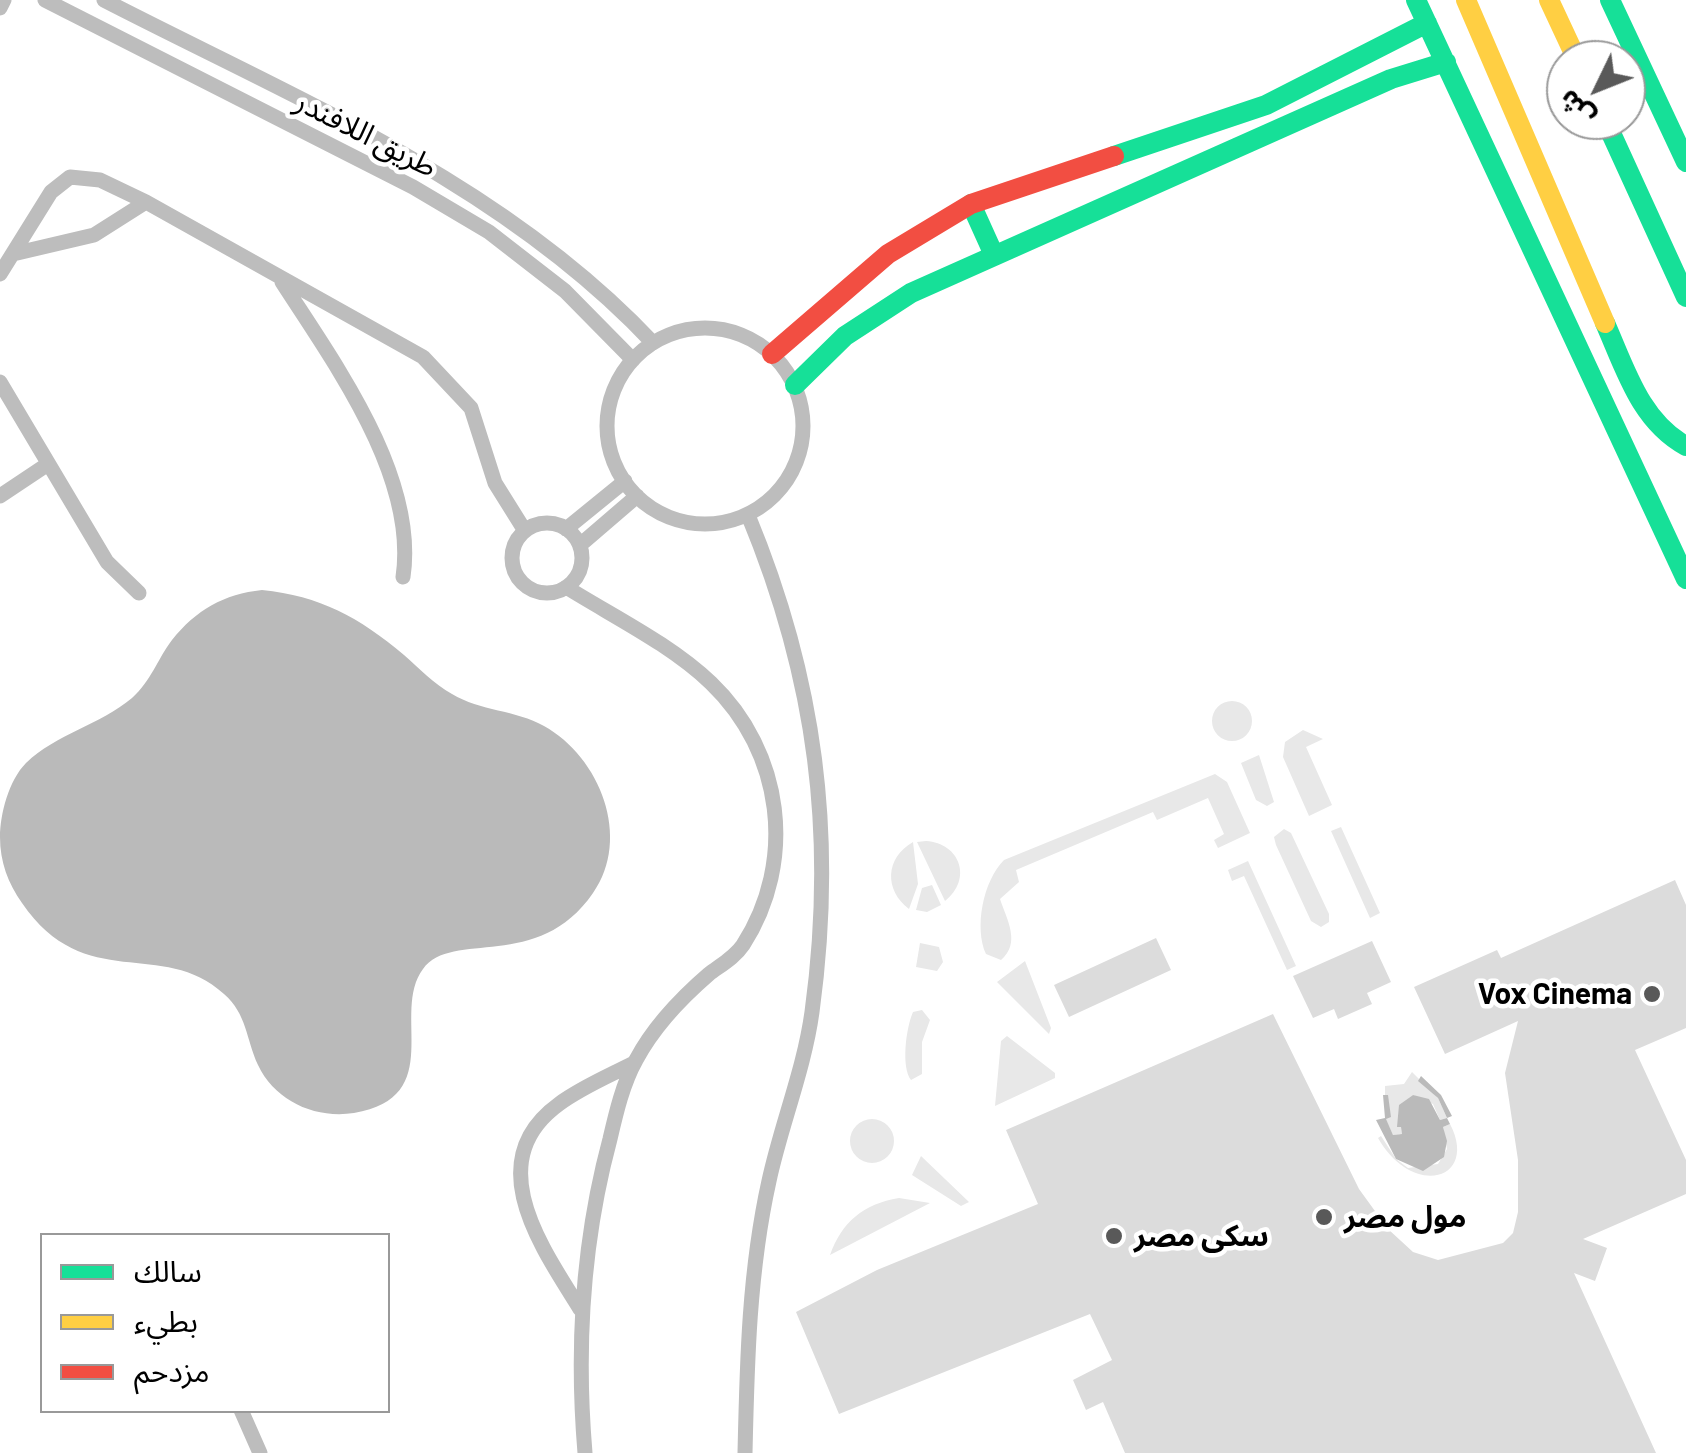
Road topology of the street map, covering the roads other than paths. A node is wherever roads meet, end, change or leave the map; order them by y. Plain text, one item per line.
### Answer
1 (4, 0) edge
2 (45, 0) edge
3 (104, 0) edge
4 (1416, 0) edge
5 (1466, 0) edge
6 (1549, 0) edge
7 (1610, 0) edge
8 (0, 8) edge
9 (1427, 23) junction
10 (1568, 40) edge
11 (1446, 62) junction
12 (1613, 140) edge
13 (1686, 162) edge
14 (146, 202) junction
15 (972, 204) junction
16 (13, 254) junction
17 (994, 255) junction
18 (0, 274) edge
19 (279, 278) junction
20 (1686, 297) edge
21 (654, 342) junction
22 (772, 354) junction
23 (633, 360) junction
24 (794, 385) junction
25 (0, 386) edge
26 (1686, 446) edge
27 (48, 464) junction
28 (625, 482) junction
29 (0, 496) edge
30 (637, 496) junction
31 (748, 515) junction
32 (566, 528) junction
33 (525, 530) junction
34 (580, 545) junction
35 (403, 578) dead end
36 (1686, 580) edge
37 (566, 588) junction
38 (140, 593) dead end
39 (634, 1063) junction
40 (580, 1309) junction
41 (242, 1413) edge
42 (260, 1453) edge
43 (585, 1453) edge
44 (746, 1453) edge

1 - 8 street
2 - 23 street, طريق اللافندر
3 - 21 street, طريق اللافندر
4 - 9 main road
5 - 26 main road
6 - 10 main road
7 - 13 main road
9 - 11 main road
9 - 15 main road
11 - 17 main road
11 - 36 main road
12 - 20 main road
14 - 16 street
14 - 16 street
14 - 19 street
15 - 17 main road
15 - 22 main road
16 - 18 street
17 - 24 main road
19 - 33 street
19 - 35 street
21 - 22 street
21 - 23 street
22 - 24 street
23 - 28 street
24 - 31 street
25 - 27 street
27 - 29 street
27 - 38 street
28 - 30 street
28 - 32 street
30 - 31 street
30 - 34 street
31 - 44 street
32 - 33 street
32 - 34 street
33 - 37 street
34 - 37 street
37 - 39 street
39 - 40 street
39 - 40 street
40 - 43 street
41 - 42 street

